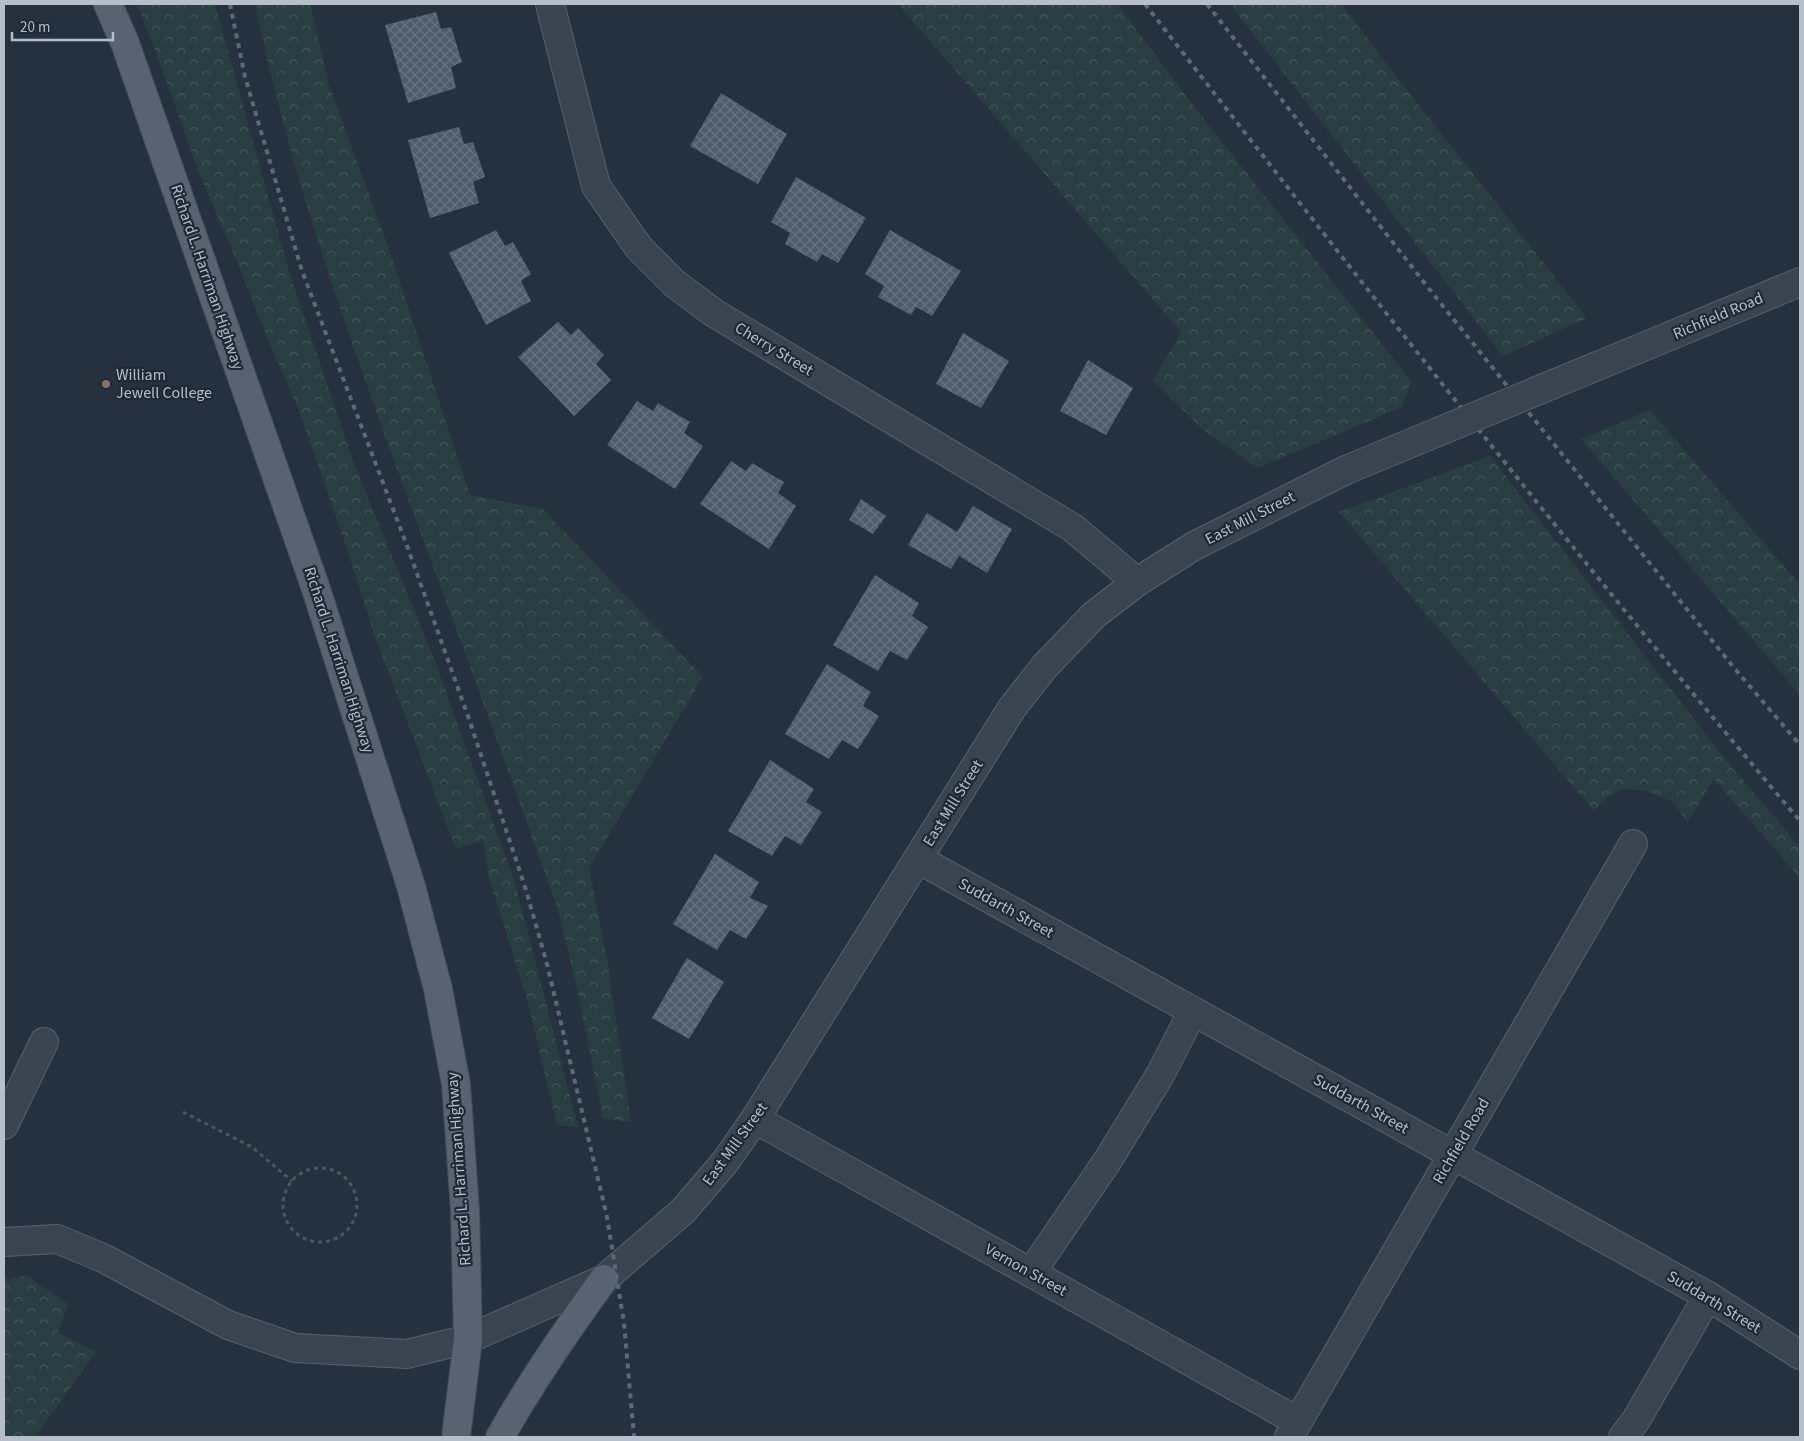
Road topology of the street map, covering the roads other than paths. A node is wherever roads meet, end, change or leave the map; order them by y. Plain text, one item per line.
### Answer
1 (108, 4) edge
2 (550, 4) edge
3 (1800, 282) edge
4 (1636, 350) joint
5 (1137, 582) junction
6 (1633, 844) dead end
7 (918, 858) junction
8 (1193, 1011) junction
9 (44, 1042) dead end
10 (755, 1119) junction
11 (4, 1124) edge
12 (1453, 1155) junction
13 (4, 1242) edge
14 (1031, 1273) junction
15 (604, 1279) junction
16 (1708, 1296) junction
17 (468, 1340) junction
18 (1800, 1355) edge
19 (1293, 1429) edge
20 (456, 1437) edge
21 (500, 1437) edge
22 (1623, 1437) edge

1 - 17 main road, Richard L. Harriman Highway
2 - 5 street, Cherry Street
3 - 4 street, Richfield Road
4 - 5 street, East Mill Street, bridge
5 - 7 street, East Mill Street
6 - 12 street, Richfield Road
7 - 8 street, Suddarth Street
7 - 10 street, East Mill Street
8 - 12 street, Suddarth Street
8 - 14 street
9 - 11 street
10 - 14 street, Vernon Street
10 - 15 street, East Mill Street
12 - 16 street, Suddarth Street
12 - 19 street, Richfield Road
13 - 17 street, East Mill Street
14 - 19 street, Vernon Street
15 - 17 street, East Mill Street
15 - 21 main road
16 - 18 street, Suddarth Street
16 - 22 street
17 - 20 main road

